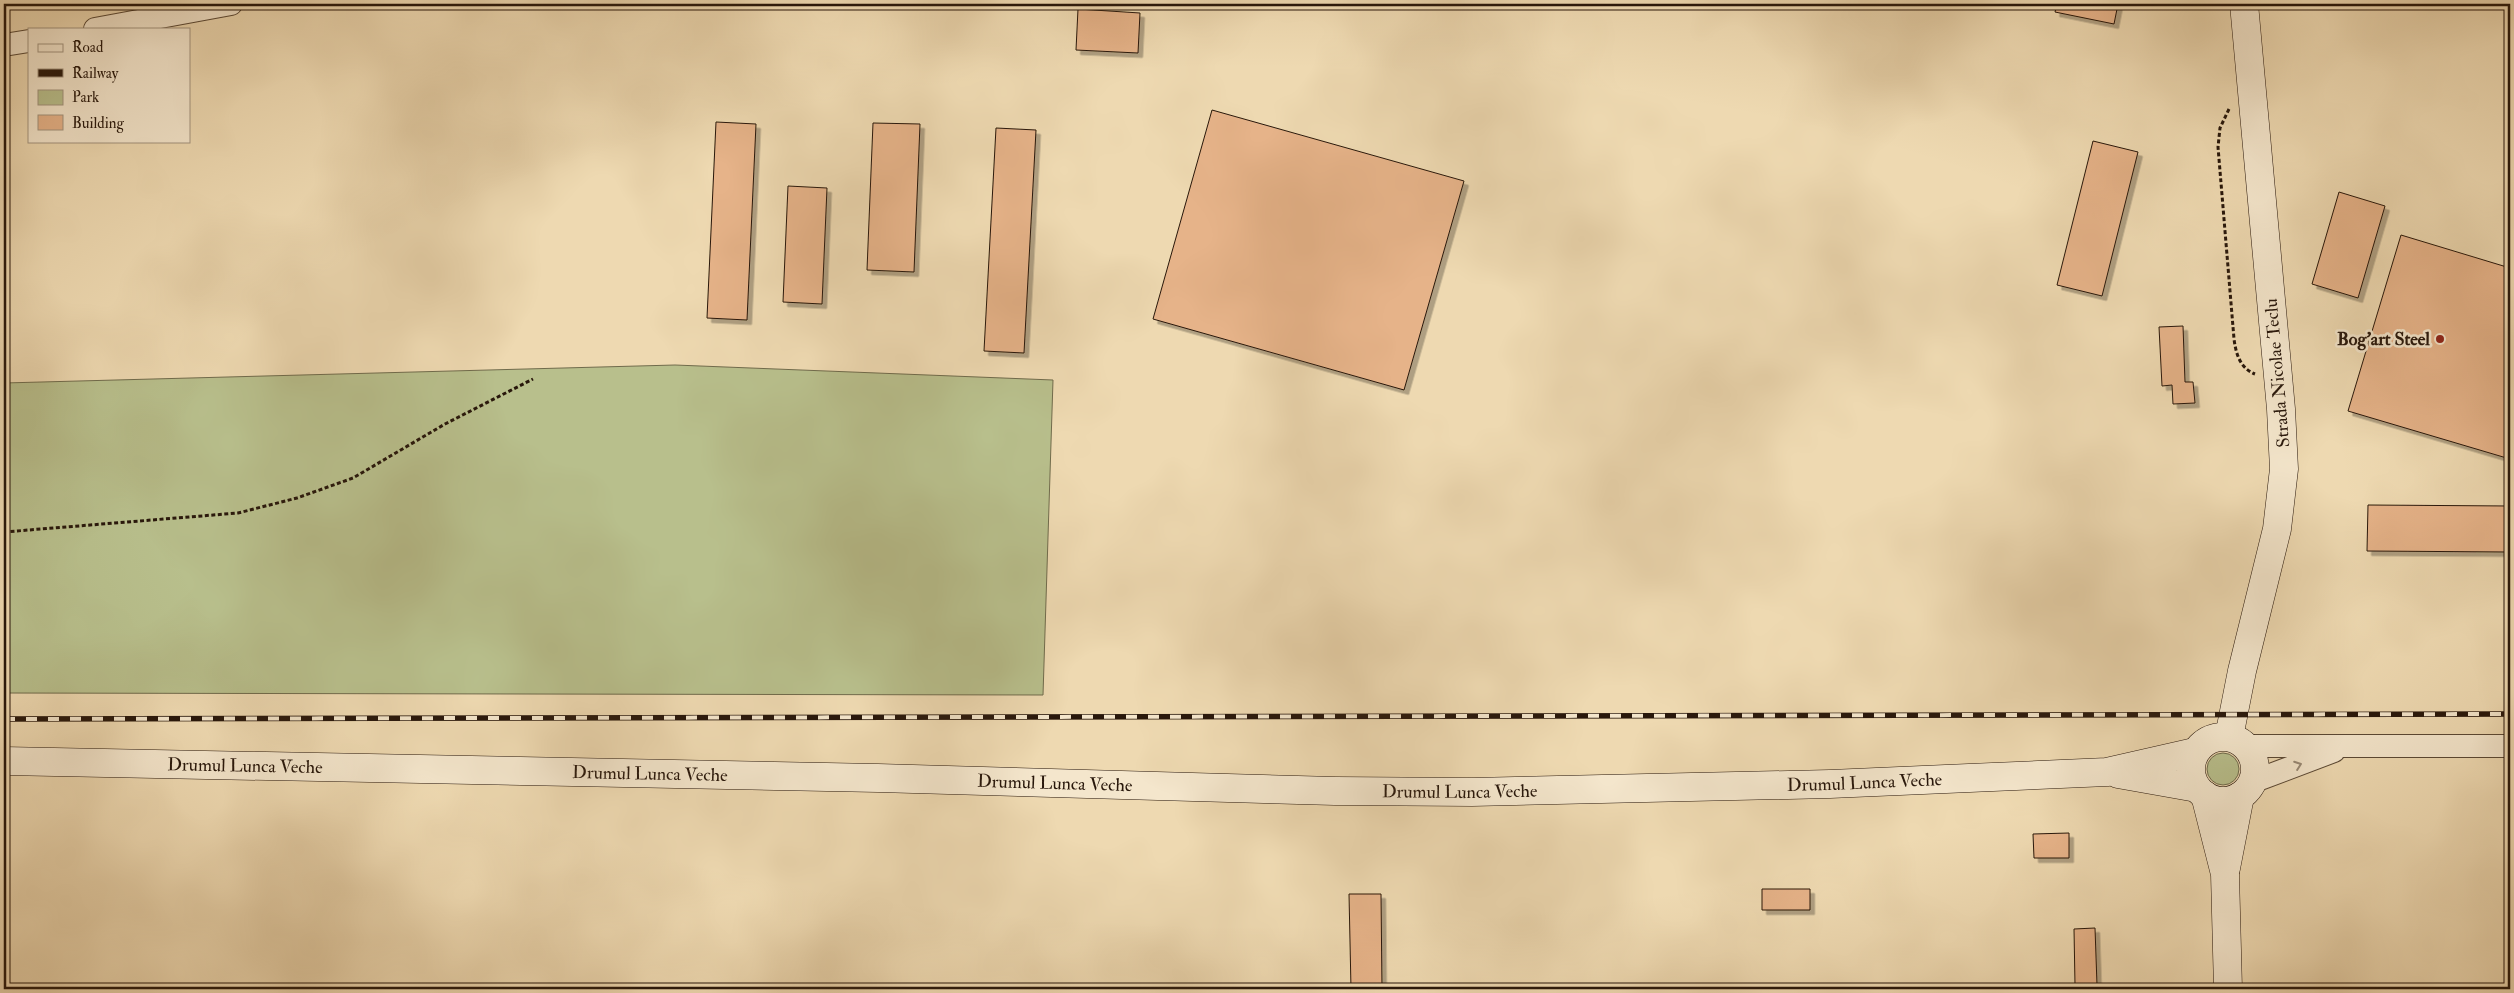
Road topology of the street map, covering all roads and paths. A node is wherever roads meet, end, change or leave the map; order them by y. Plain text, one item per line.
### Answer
1 (231, 4) edge
2 (2244, 4) edge
3 (100, 28) edge
4 (28, 41) edge
5 (4, 46) edge
6 (2229, 108) dead end
7 (533, 380) dead end
8 (2279, 383) junction
9 (4, 532) edge
10 (2238, 742) junction
11 (2349, 746) junction
12 (2510, 746) edge
13 (2195, 752) junction
14 (4, 761) edge
15 (2107, 772) junction
16 (2246, 789) junction
17 (2201, 792) junction
18 (2225, 874) junction
19 (2228, 989) edge

1 - 3 street
2 - 8 street, Strada Nicolae Teclu
4 - 5 street
6 - 8 path
7 - 9 path
8 - 10 street, Strada Nicolae Teclu
10 - 11 street
10 - 13 street
10 - 16 street
11 - 12 street
16 -> 11 street
13 - 15 street, Drumul Lunca Veche
13 - 17 street
14 - 15 street, Drumul Lunca Veche
15 - 17 street, Drumul Lunca Veche
16 - 17 street
16 - 18 street
17 - 18 street
18 - 19 street

